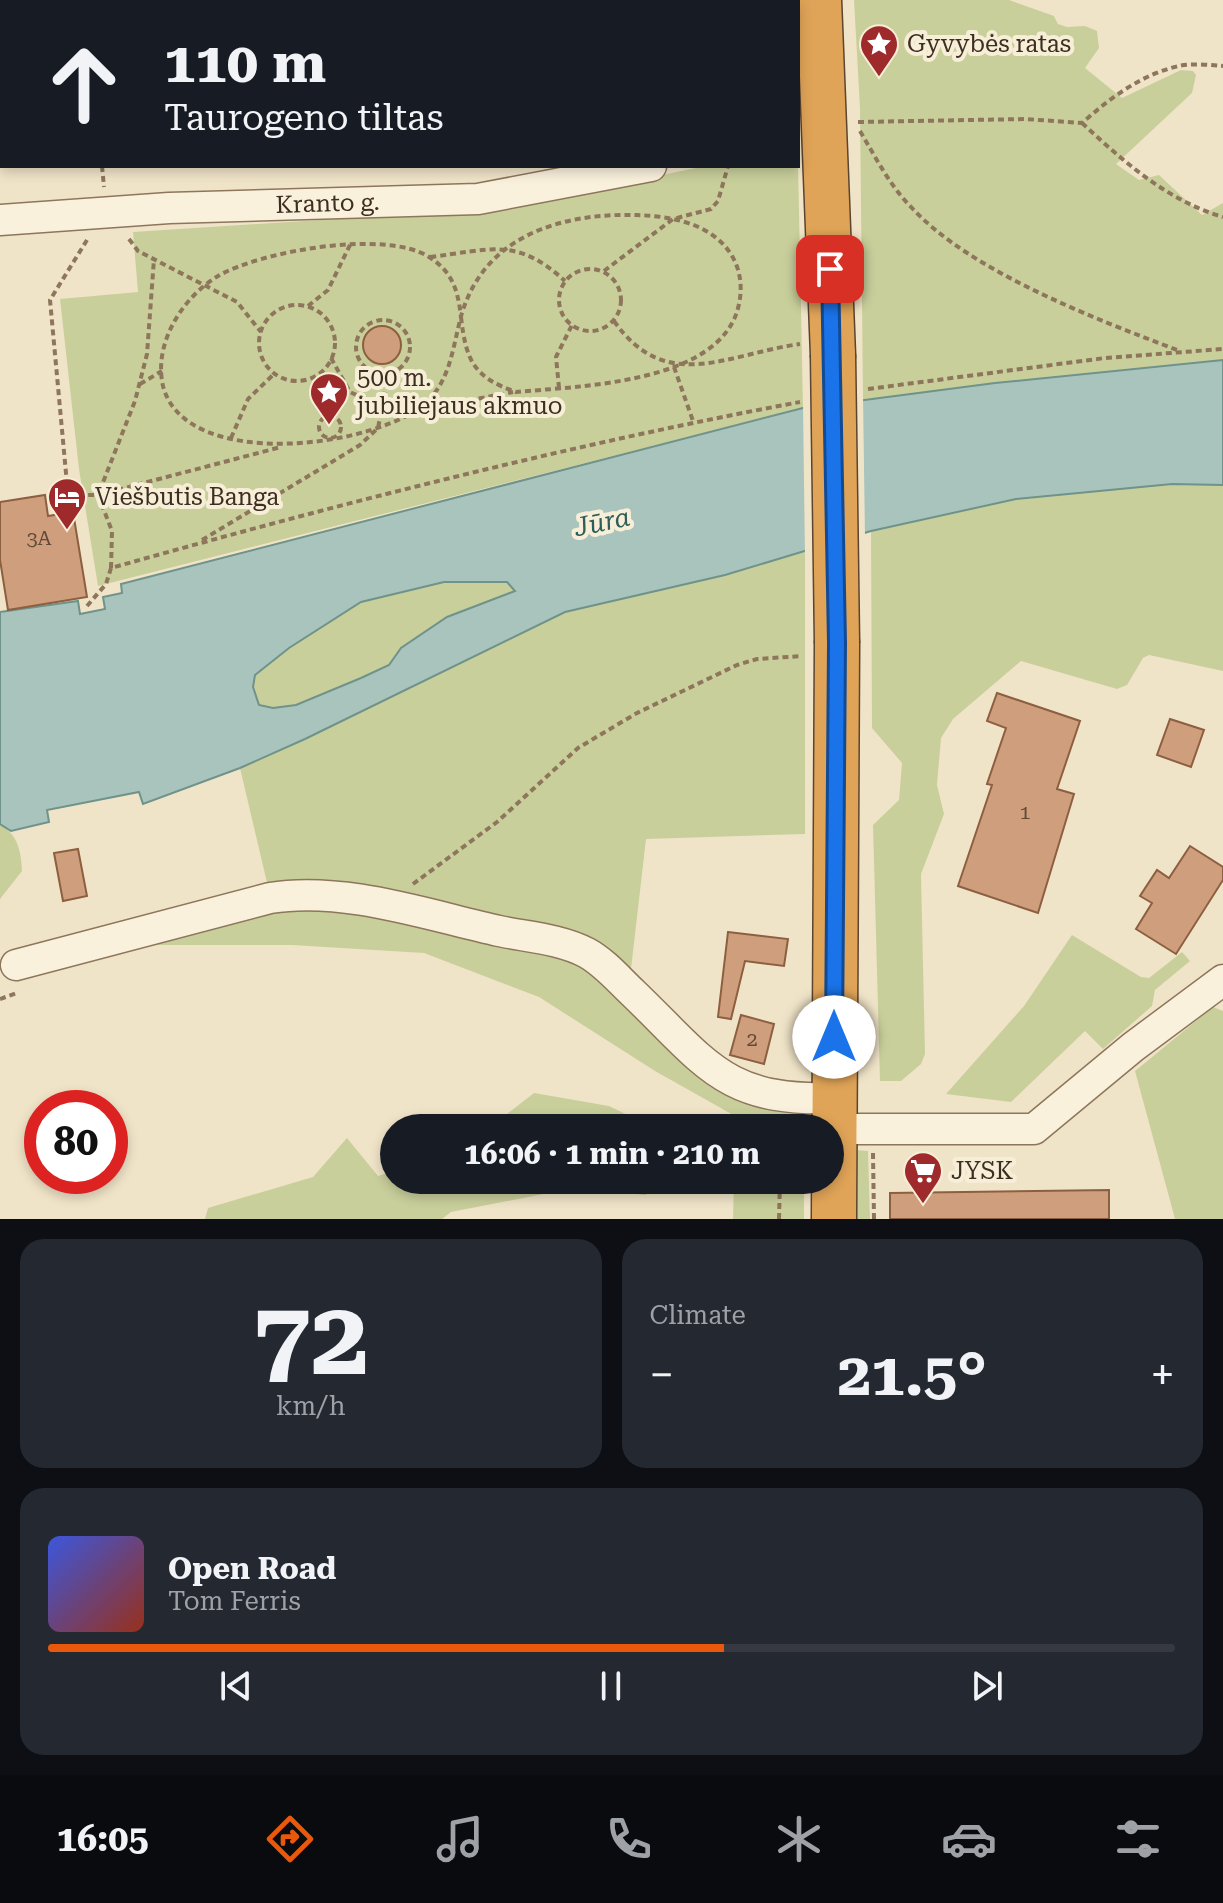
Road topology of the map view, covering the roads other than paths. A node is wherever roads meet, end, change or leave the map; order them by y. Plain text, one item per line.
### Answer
1 (819, 0) edge
2 (812, 130) edge
3 (641, 168) edge
4 (0, 220) edge
5 (16, 965) dead end
6 (1223, 980) edge
7 (834, 1113) junction
8 (834, 1219) edge

1 - 2 highway
2 - 7 highway, bridge
3 - 4 street, Kranto g.
5 - 7 street
6 - 7 street
7 - 8 highway

